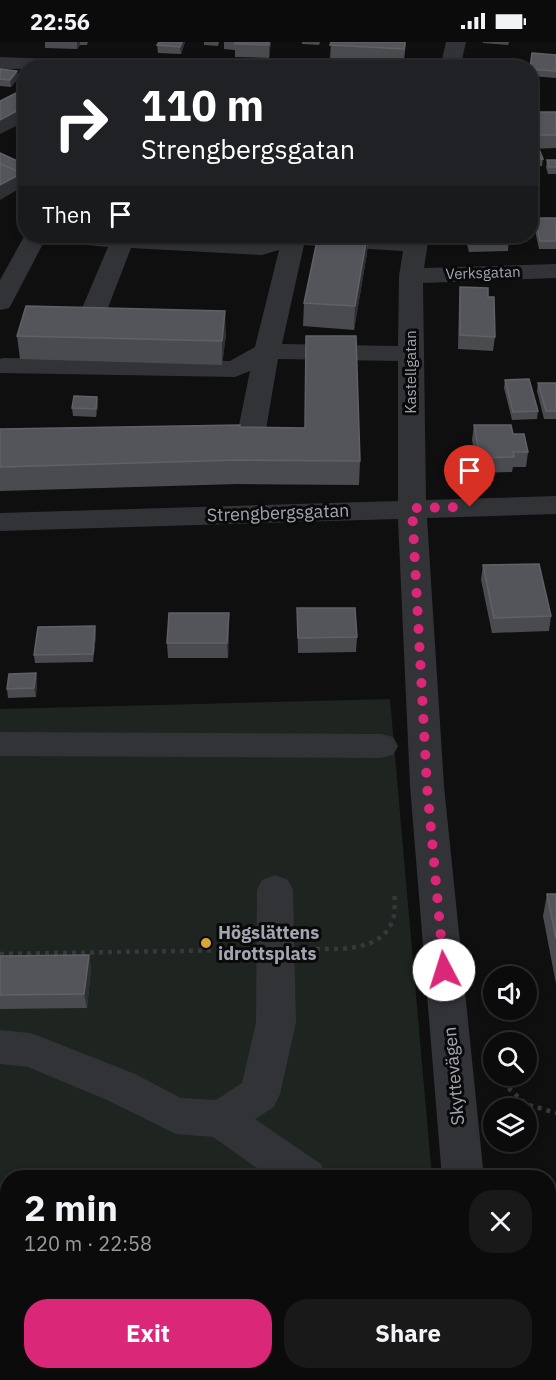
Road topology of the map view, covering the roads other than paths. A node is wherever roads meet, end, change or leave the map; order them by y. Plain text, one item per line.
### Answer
1 (456, 42) edge
2 (452, 60) edge
3 (0, 63) edge
4 (18, 63) edge
5 (31, 243) edge
6 (121, 243) edge
7 (174, 243) edge
8 (275, 243) edge
9 (291, 243) edge
10 (416, 243) edge
11 (556, 271) edge
12 (411, 276) junction
13 (0, 303) edge
14 (93, 313) edge
15 (267, 351) junction
16 (411, 354) junction
17 (3, 366) dead end
18 (251, 435) edge
19 (556, 505) edge
20 (412, 508) junction
21 (0, 522) edge
22 (0, 744) edge
23 (381, 746) dead end
24 (275, 890) dead end
25 (0, 1047) edge
26 (221, 1119) junction
27 (294, 1170) edge
28 (462, 1170) edge

1 - 2 street
3 - 4 street
5 - 13 street
6 - 14 street
7 - 8 street
9 - 15 street
10 - 12 street, Kastellgatan
11 - 12 street, Verksgatan
12 - 16 street, Kastellgatan
15 - 16 street
15 - 17 street
15 - 18 street
16 - 20 street, Kastellgatan
19 - 20 street, Strengbergsgatan
20 - 21 street, Strengbergsgatan
20 - 28 street, Skyttevägen
22 - 23 street
24 - 26 street
25 - 26 street
26 - 27 street

